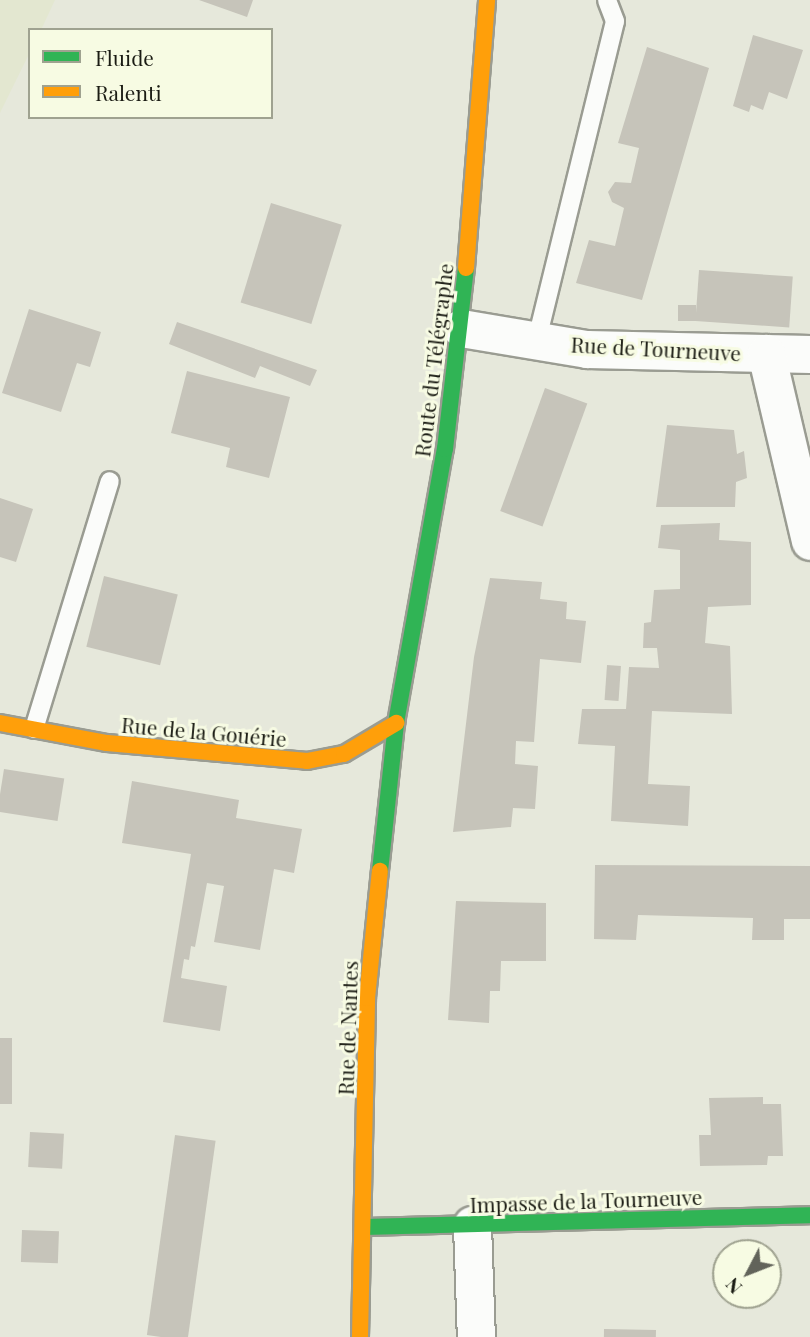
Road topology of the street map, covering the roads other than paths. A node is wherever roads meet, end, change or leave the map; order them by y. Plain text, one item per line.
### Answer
1 (487, 0) edge
2 (607, 0) edge
3 (461, 328) junction
4 (537, 339) junction
5 (766, 353) junction
6 (810, 354) edge
7 (110, 481) dead end
8 (810, 541) edge
9 (0, 723) edge
10 (396, 723) junction
11 (34, 729) junction
12 (810, 1215) edge
13 (472, 1225) junction
14 (363, 1227) junction
15 (360, 1337) edge
16 (476, 1337) edge

1 - 3 main road, Route du Télégraphe
2 - 4 lane
3 - 4 street, Rue de Tourneuve
3 - 10 main road, Route du Télégraphe
4 - 5 street, Rue de Tourneuve
5 - 6 street, Rue de Tourneuve
5 - 8 street
7 - 11 lane
9 - 11 main road, Rue de la Gouérie
10 - 11 main road, Rue de la Gouérie
10 - 14 main road, Rue de Nantes
12 - 13 main road, Impasse de la Tourneuve
13 - 14 main road, Impasse de la Tourneuve
13 - 16 street
14 - 15 main road, Rue de Nantes

